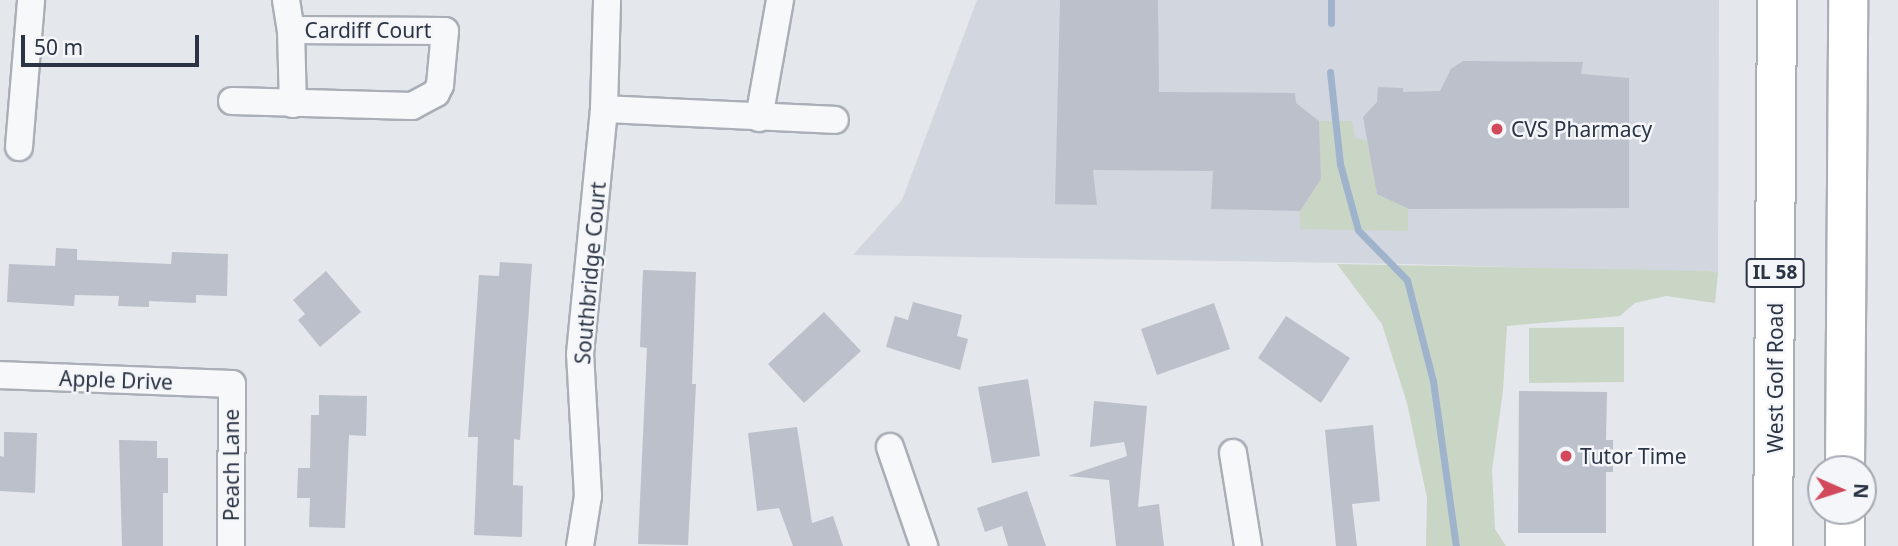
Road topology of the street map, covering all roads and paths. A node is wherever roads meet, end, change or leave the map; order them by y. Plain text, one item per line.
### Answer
1 (31, 0) edge
2 (286, 0) edge
3 (607, 0) edge
4 (780, 0) edge
5 (1777, 0) edge
6 (1848, 0) edge
7 (291, 30) junction
8 (232, 101) dead end
9 (293, 104) junction
10 (604, 109) junction
11 (759, 118) junction
12 (835, 120) dead end
13 (19, 147) dead end
14 (0, 375) edge
15 (232, 384) joint
16 (890, 447) dead end
17 (1233, 453) dead end
18 (1845, 455) edge
19 (1845, 525) edge
20 (231, 546) edge
21 (580, 546) edge
22 (924, 546) edge
23 (1248, 546) edge
24 (1773, 546) edge
25 (1845, 546) edge

1 - 13 street
2 - 7 street, Cardiff Court
3 - 10 street, Southbridge Court
4 - 11 street
5 - 24 main road, West Golf Road / IL 58
6 - 18 main road
7 - 9 street, Cardiff Court
7 - 9 street, Cardiff Court
8 - 9 street, Cardiff Court
10 - 11 street
10 - 21 street, Southbridge Court
11 - 12 street
14 - 15 street, Apple Drive
15 - 20 street, Peach Lane
16 - 22 street
17 - 23 street
19 - 25 main road

